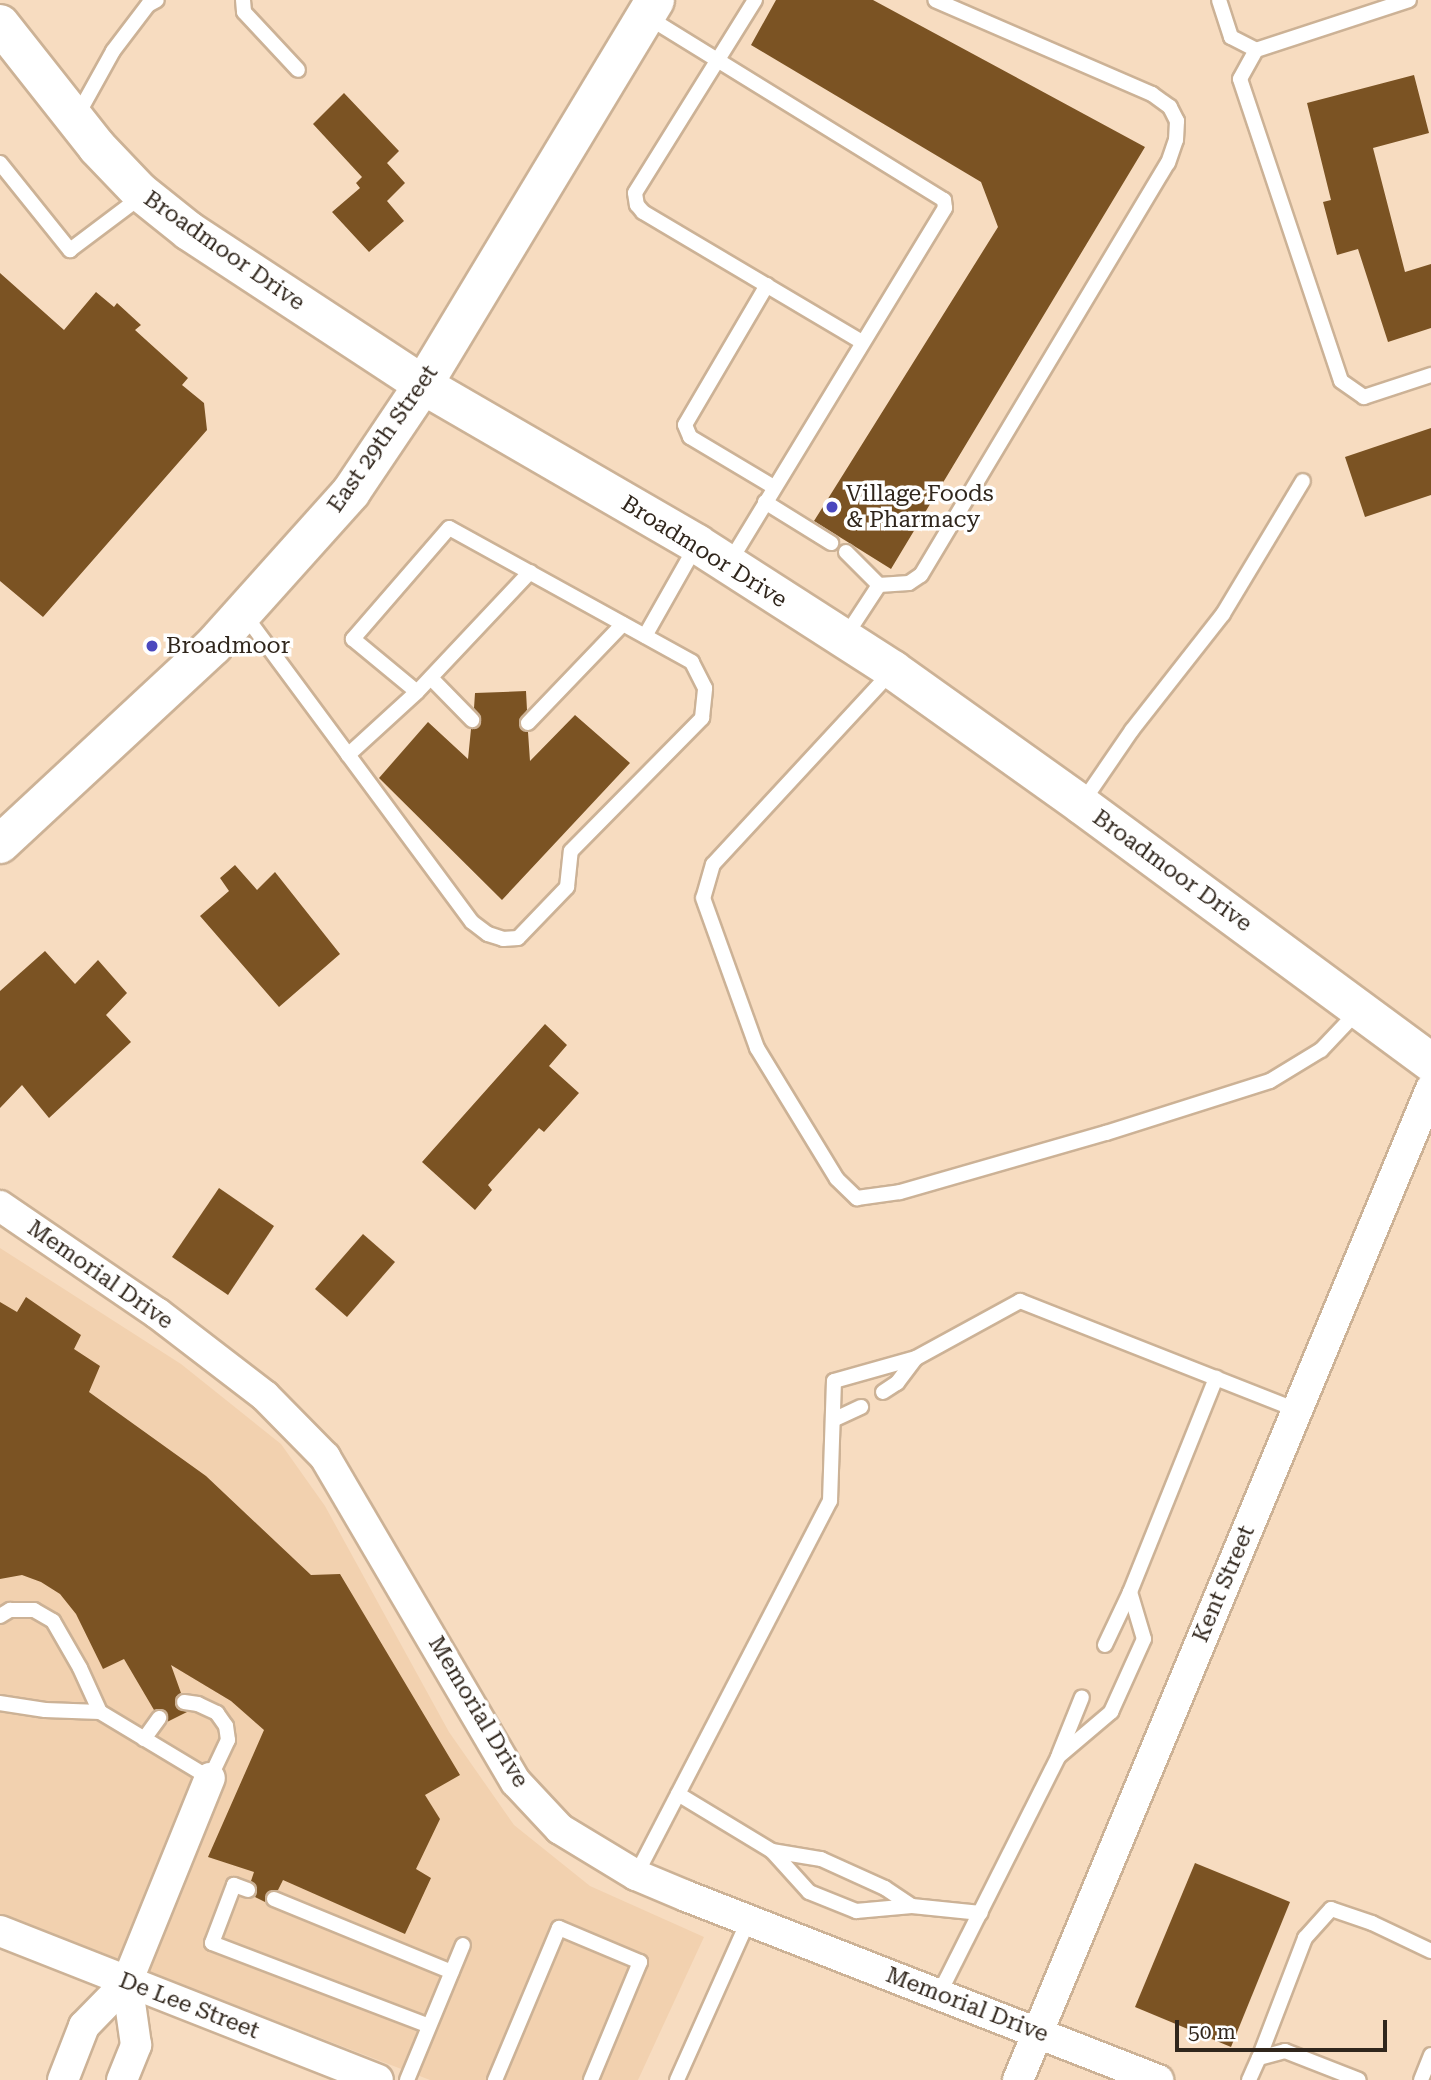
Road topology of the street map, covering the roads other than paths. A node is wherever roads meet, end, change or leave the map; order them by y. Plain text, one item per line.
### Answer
1 (157, 0) edge
2 (243, 0) edge
3 (755, 0) edge
4 (935, 0) edge
5 (1219, 0) edge
6 (1409, 0) edge
7 (651, 8) edge
8 (0, 24) edge
9 (1256, 50) junction
10 (716, 60) junction
11 (298, 70) dead end
12 (75, 120) junction
13 (0, 163) edge
14 (144, 195) junction
15 (767, 285) junction
16 (862, 342) junction
17 (1431, 375) edge
18 (423, 385) junction
19 (1303, 481) dead end
20 (774, 487) junction
21 (765, 502) junction
22 (831, 543) dead end
23 (697, 544) junction
24 (846, 552) dead end
25 (728, 564) junction
26 (530, 572) junction
27 (879, 585) junction
28 (243, 613) junction
29 (623, 624) junction
30 (645, 636) junction
31 (843, 640) junction
32 (893, 670) junction
33 (431, 678) junction
34 (417, 692) junction
35 (472, 720) dead end
36 (528, 723) dead end
37 (348, 755) junction
38 (1082, 805) junction
39 (0, 844) edge
40 (1360, 1009) junction
41 (1431, 1062) edge
42 (1431, 1089) edge
43 (0, 1206) edge
44 (916, 1358) junction
45 (1216, 1378) junction
46 (883, 1392) dead end
47 (861, 1407) dead end
48 (1297, 1410) junction
49 (832, 1420) junction
50 (1130, 1592) junction
51 (0, 1615) edge
52 (1105, 1645) dead end
53 (1082, 1697) dead end
54 (184, 1702) dead end
55 (0, 1703) edge
56 (100, 1712) junction
57 (159, 1717) dead end
58 (144, 1739) junction
59 (1058, 1757) junction
60 (210, 1778) junction
61 (678, 1794) junction
62 (772, 1851) junction
63 (636, 1875) junction
64 (247, 1890) dead end
65 (274, 1899) dead end
66 (912, 1906) junction
67 (981, 1913) junction
68 (748, 1921) junction
69 (0, 1931) edge
70 (463, 1945) dead end
71 (1431, 1951) edge
72 (452, 1972) junction
73 (127, 1982) junction
74 (939, 1994) junction
75 (429, 2026) junction
76 (1038, 2032) junction
77 (1431, 2055) edge
78 (1259, 2058) junction
79 (63, 2080) edge
80 (122, 2080) edge
81 (377, 2080) edge
82 (407, 2080) edge
83 (495, 2080) edge
84 (591, 2080) edge
85 (677, 2080) edge
86 (1018, 2080) edge
87 (1158, 2080) edge
88 (1249, 2080) edge
89 (1359, 2080) edge
90 (1422, 2080) edge

1 - 12 lane
2 - 11 lane
3 - 10 lane
4 - 27 lane
5 - 9 lane
6 - 9 lane
7 - 10 lane
7 - 18 street, East 29th Street
8 - 12 street, Broadmoor Drive
9 - 17 lane
10 - 15 lane
10 - 16 lane
12 - 14 street, Broadmoor Drive
13 - 14 lane
14 - 18 street, Broadmoor Drive
15 - 16 lane
15 - 20 lane
16 - 20 lane
18 - 23 street, Broadmoor Drive
18 - 28 street, East 29th Street
19 - 38 lane
20 - 21 lane
21 - 22 lane
21 - 25 lane
23 - 25 street, Broadmoor Drive
23 - 30 lane
24 - 27 lane
25 - 31 street, Broadmoor Drive
26 - 29 lane
26 - 33 lane
26 - 34 lane
27 - 31 lane
28 - 37 lane
28 - 39 street, East 29th Street
29 - 30 lane
29 - 36 lane
30 - 37 lane
31 - 32 street, Broadmoor Drive
32 - 38 street, Broadmoor Drive
32 - 40 lane
33 - 34 lane
33 - 35 lane
34 - 37 lane
38 - 40 street, Broadmoor Drive
40 - 41 street, Broadmoor Drive
42 - 48 street, Kent Street
43 - 63 street, Memorial Drive
44 - 45 lane
44 - 46 lane
44 - 49 lane
45 - 48 lane
45 - 50 lane
47 - 49 lane
48 - 76 street, Kent Street
49 - 61 lane
50 - 52 lane
50 - 59 lane
51 - 56 lane
53 - 59 lane
54 - 60 lane
55 - 56 lane
56 - 58 lane
57 - 58 lane
58 - 60 lane
59 - 67 lane
60 - 73 street
61 - 62 lane
61 - 63 lane
62 - 66 lane
62 - 66 lane
63 - 68 street, Memorial Drive
64 - 75 lane
65 - 72 lane
66 - 67 lane
67 - 74 lane
68 - 74 street, Memorial Drive
68 - 85 lane
69 - 73 street, De Lee Street
70 - 72 lane
71 - 78 lane
72 - 75 lane
73 - 79 street
73 - 80 street
73 - 81 street, De Lee Street
74 - 76 street, Memorial Drive
75 - 82 lane
76 - 86 street, Kent Street
76 - 87 street, Memorial Drive
77 - 90 lane
78 - 88 lane
78 - 89 lane
83 - 84 lane

